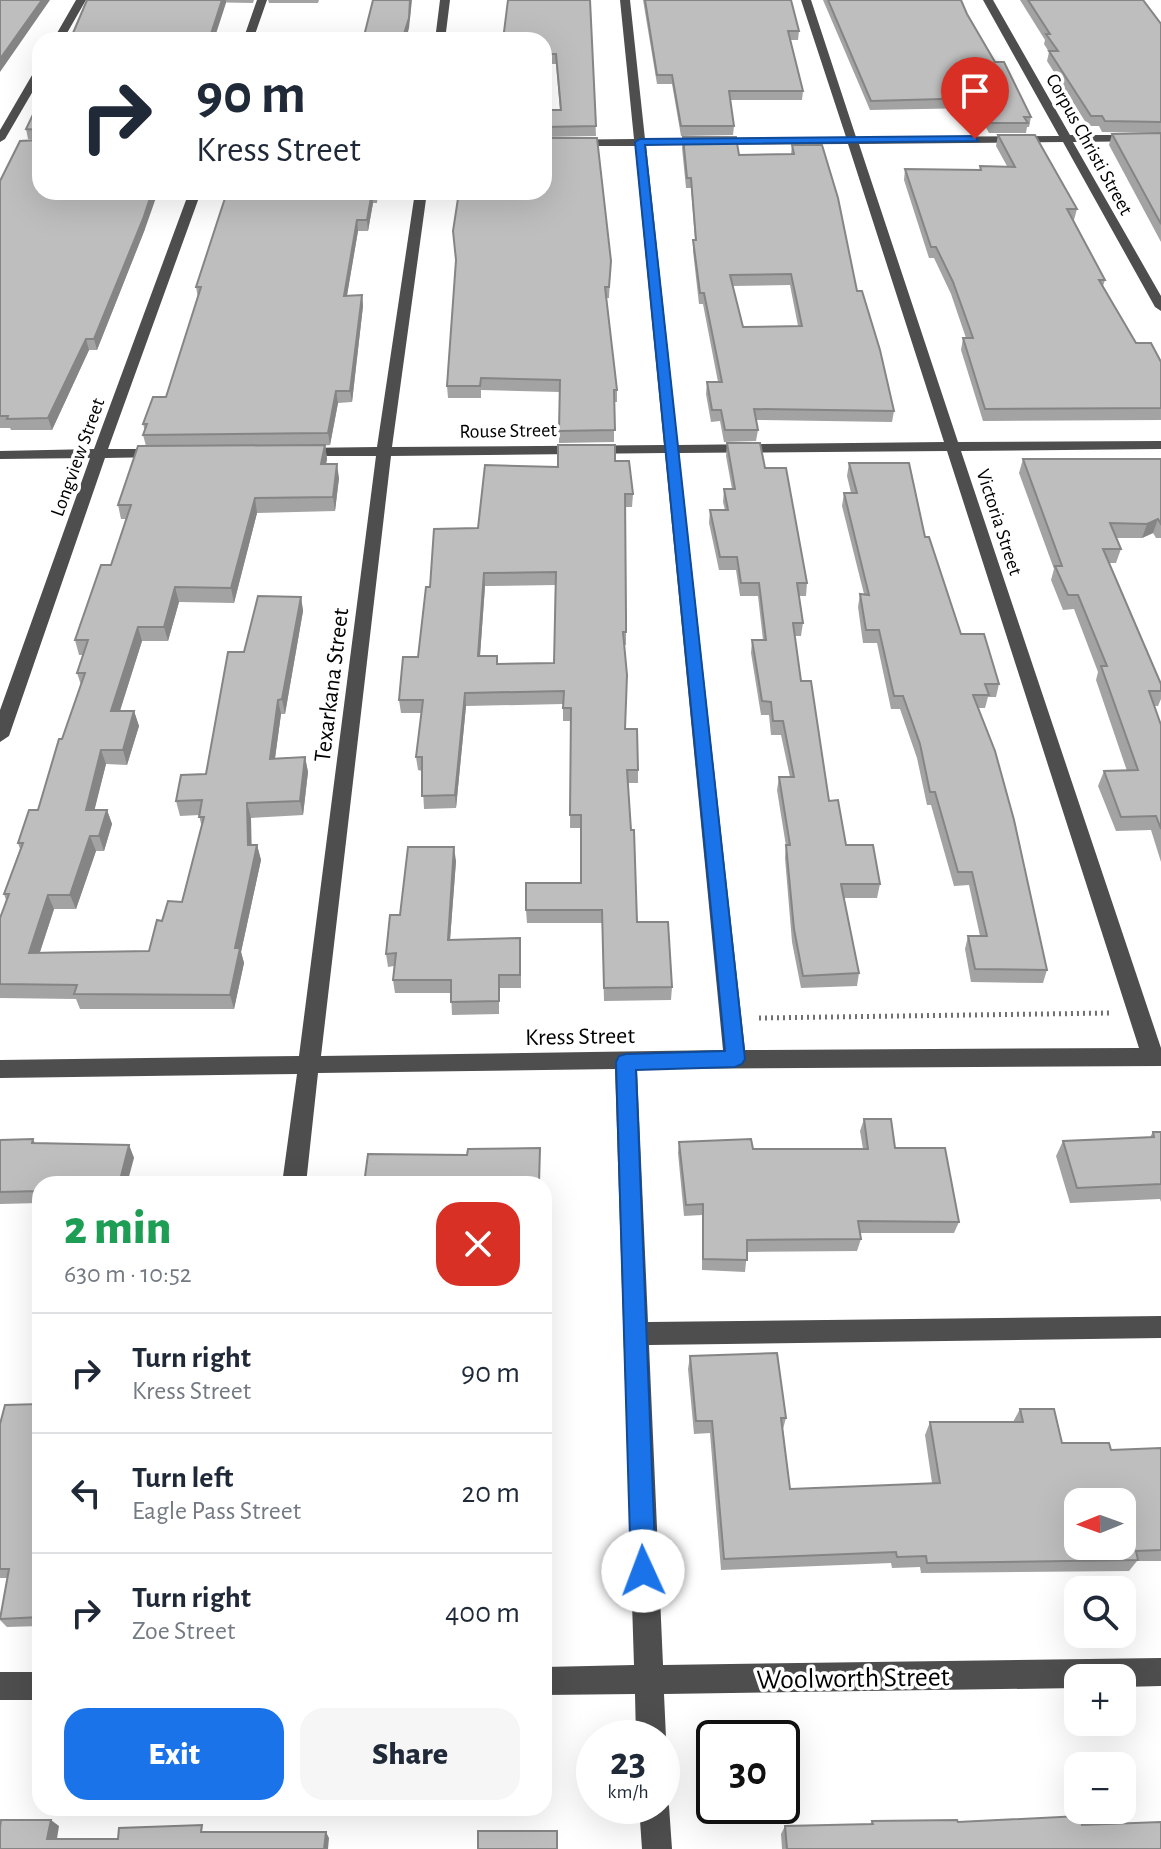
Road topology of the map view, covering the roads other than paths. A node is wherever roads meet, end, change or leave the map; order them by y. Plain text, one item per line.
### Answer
1 (81, 0) edge
2 (262, 0) edge
3 (445, 0) edge
4 (625, 0) edge
5 (806, 0) edge
6 (988, 0) edge
7 (63, 32) edge
8 (251, 32) edge
9 (441, 32) edge
10 (32, 84) edge
11 (1161, 138) edge
12 (0, 139) edge
13 (1066, 139) junction
14 (853, 140) junction
15 (640, 142) junction
16 (552, 143) edge
17 (0, 146) edge
18 (13, 146) dead end
19 (192, 200) edge
20 (420, 200) edge
21 (1161, 307) edge
22 (1161, 445) edge
23 (954, 447) junction
24 (671, 449) junction
25 (384, 451) junction
26 (289, 452) edge
27 (178, 453) edge
28 (99, 454) junction
29 (0, 455) edge
30 (0, 736) edge
31 (1157, 1057) edge
32 (735, 1059) junction
33 (626, 1062) junction
34 (309, 1066) junction
35 (0, 1069) edge
36 (295, 1176) edge
37 (1161, 1327) edge
38 (637, 1334) junction
39 (1161, 1672) edge
40 (648, 1680) junction
41 (552, 1681) edge
42 (0, 1686) edge
43 (32, 1686) edge
44 (650, 1720) edge
45 (655, 1824) edge
46 (657, 1849) edge

1 - 7 street
2 - 8 street
3 - 9 street
4 - 15 street
5 - 14 street, Victoria Street
6 - 13 street, Corpus Christi Street
10 - 12 street
11 - 13 street
13 - 14 street
13 - 21 street, Corpus Christi Street
14 - 15 street
14 - 23 street, Victoria Street
15 - 16 street
15 - 24 street
17 - 18 street
19 - 28 street, Longview Street
20 - 25 street, Texarkana Street
22 - 23 street, Rouse Street
23 - 24 street, Rouse Street
23 - 31 street, Victoria Street
24 - 25 street, Rouse Street
24 - 32 street
25 - 26 street, Rouse Street
25 - 34 street, Texarkana Street
27 - 28 street
28 - 29 street
28 - 30 street, Longview Street
31 - 32 street, Kress Street
32 - 33 street, Kress Street
33 - 34 street, Kress Street
33 - 38 street
34 - 35 street, Kress Street
34 - 36 street, Texarkana Street
37 - 38 street
38 - 40 street
39 - 40 street, Woolworth Street
40 - 41 street, Woolworth Street
40 - 44 street
42 - 43 street
45 - 46 street

